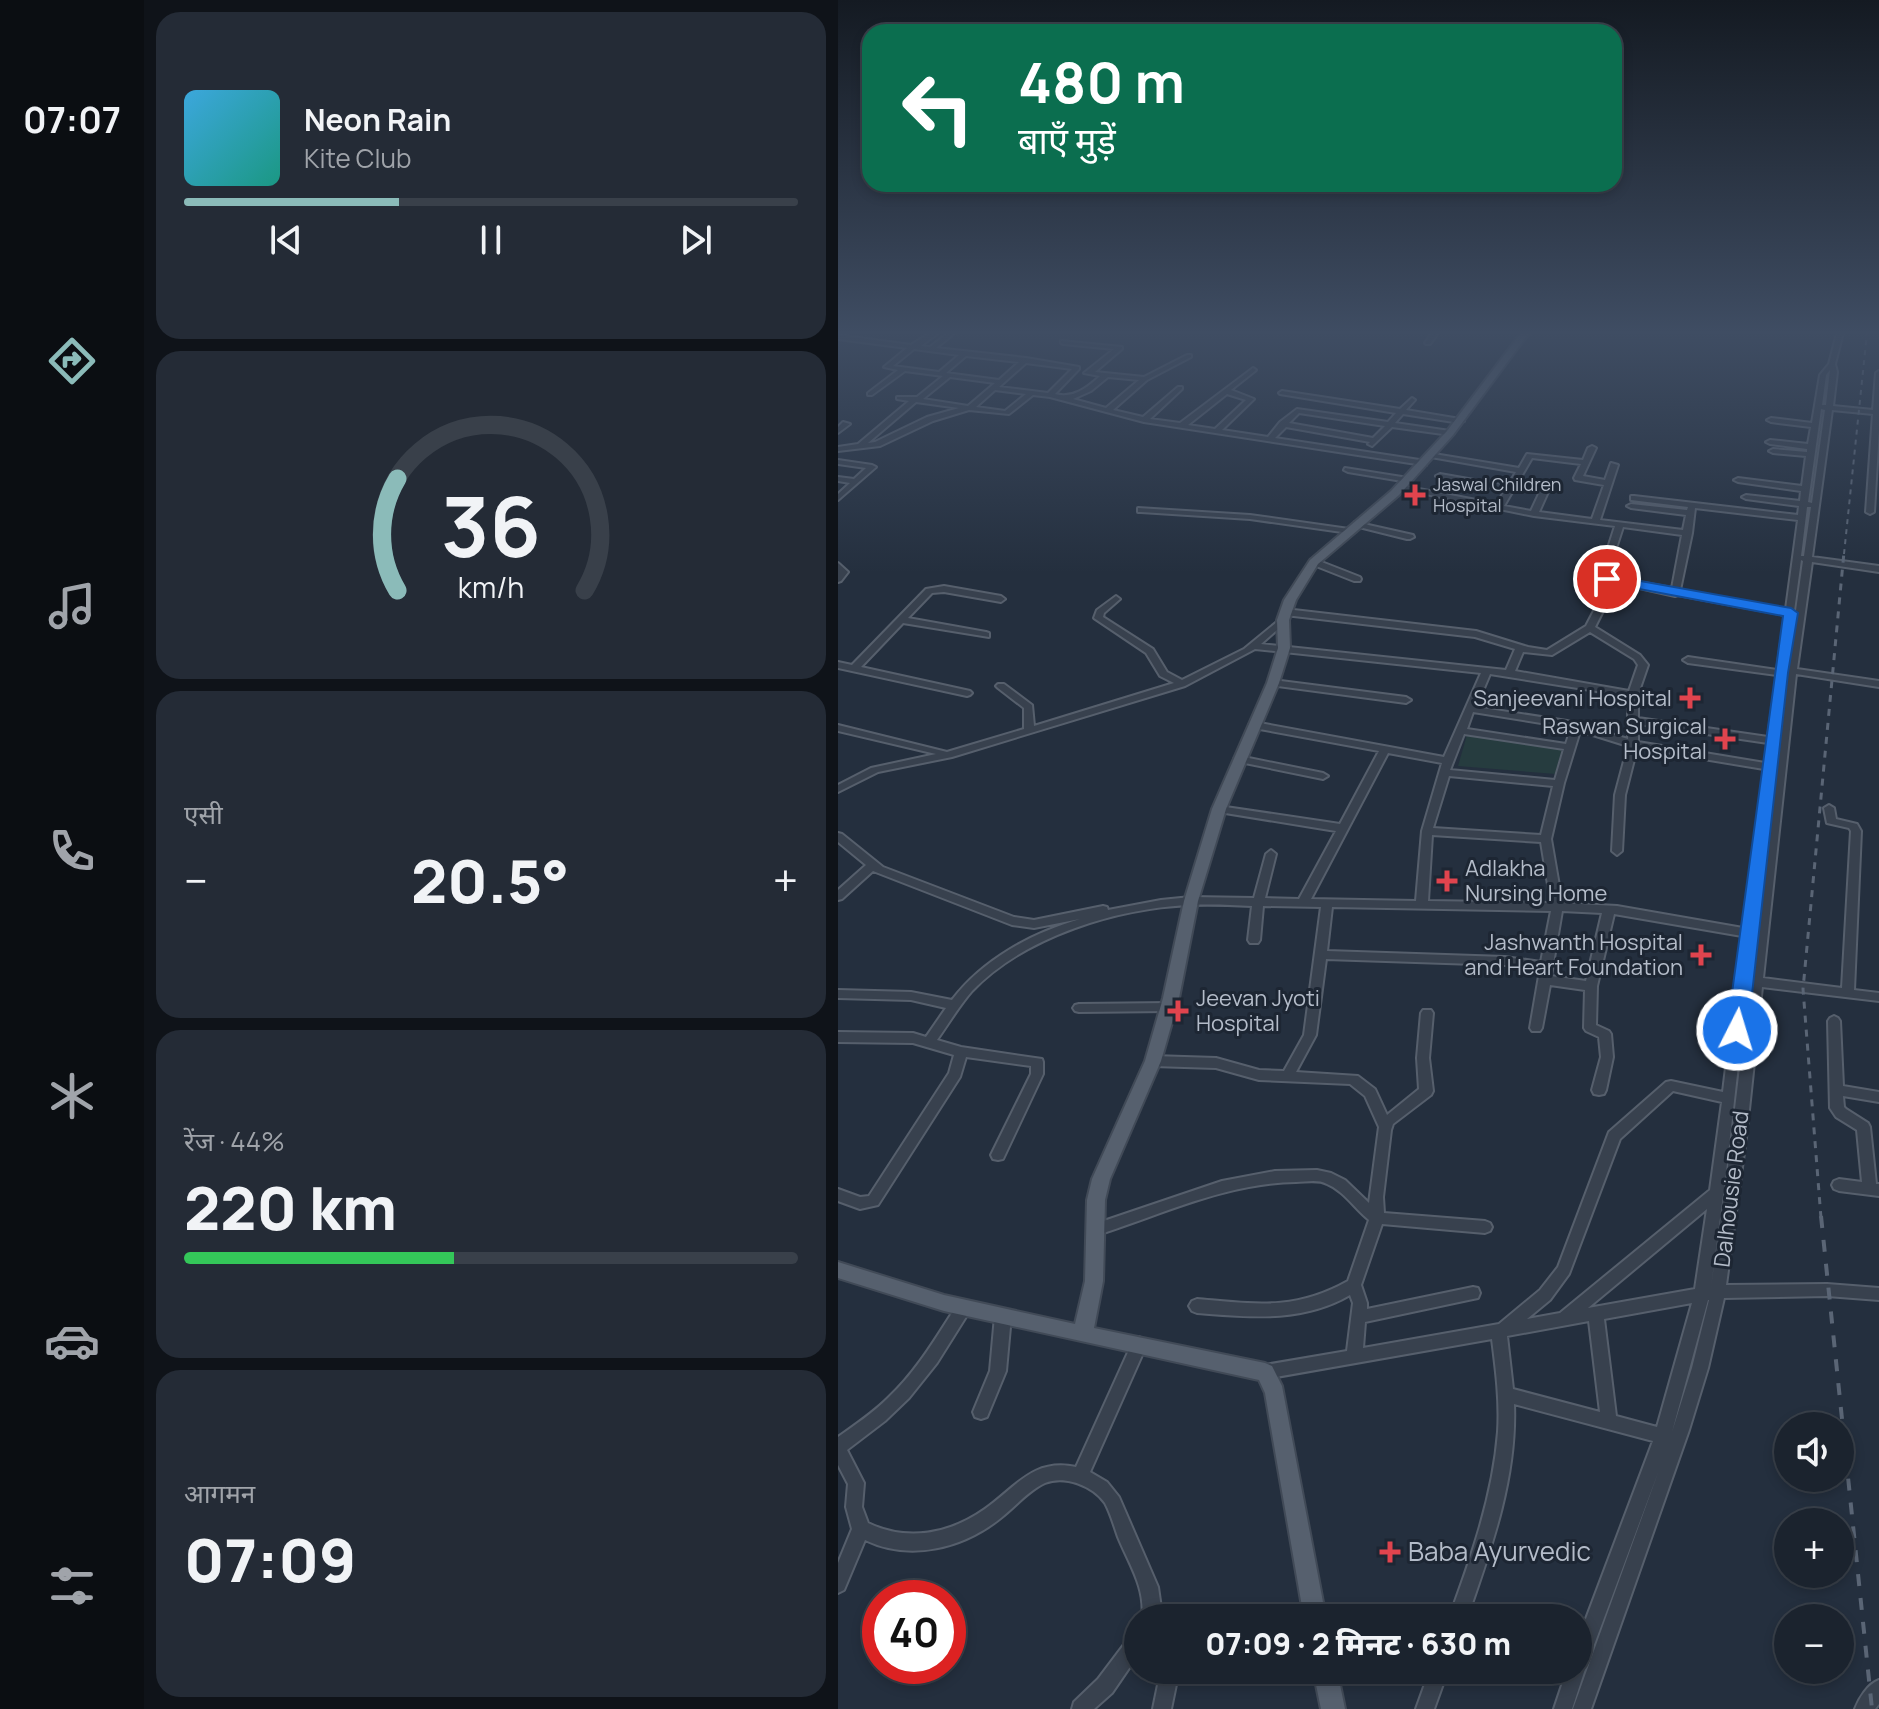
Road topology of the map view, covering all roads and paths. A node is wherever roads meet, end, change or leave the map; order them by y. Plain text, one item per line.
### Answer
1 (1877, 412) edge
2 (900, 413) edge
3 (951, 413) edge
4 (1114, 413) edge
5 (1152, 413) edge
6 (1198, 413) edge
7 (1236, 413) edge
8 (1296, 413) edge
9 (1310, 413) edge
10 (1401, 413) edge
11 (1405, 413) edge
12 (1466, 413) edge
13 (1820, 413) edge
14 (1821, 413) edge
15 (1144, 420) junction
16 (1771, 420) dead end
17 (846, 424) dead end
18 (1283, 424) junction
19 (1183, 425) junction
20 (1390, 425) junction
21 (1814, 425) junction
22 (1455, 427) junction
23 (838, 431) edge
24 (1217, 431) junction
25 (1271, 438) junction
26 (1375, 441) junction
27 (861, 445) junction
28 (1772, 446) dead end
29 (1592, 448) dead end
30 (838, 449) edge
31 (1810, 451) junction
32 (1877, 452) edge
33 (1363, 453) junction
34 (1427, 459) junction
35 (838, 462) edge
36 (1585, 462) junction
37 (1614, 465) dead end
38 (1348, 470) dead end
39 (1521, 471) junction
40 (1440, 476) dead end
41 (838, 479) edge
42 (1738, 480) dead end
43 (856, 482) junction
44 (1548, 483) dead end
45 (1608, 483) junction
46 (1404, 484) junction
47 (1510, 489) junction
48 (1806, 489) junction
49 (1746, 497) dead end
50 (838, 498) edge
51 (1633, 502) dead end
52 (1809, 504) junction
53 (1499, 507) junction
54 (1692, 509) junction
55 (1141, 510) dead end
56 (1870, 512) dead end
57 (1534, 514) junction
58 (1802, 518) junction
59 (1595, 522) junction
60 (1619, 526) junction
61 (1353, 528) junction
62 (1688, 533) junction
63 (1410, 537) dead end
64 (1802, 558) junction
65 (1314, 562) junction
66 (838, 566) edge
67 (1879, 569) edge
68 (838, 579) edge
69 (1357, 579) dead end
70 (1614, 581) junction
71 (1675, 593) junction
72 (1001, 599) dead end
73 (1116, 599) dead end
74 (1791, 613) junction
75 (1284, 616) junction
76 (902, 620) junction
77 (1590, 628) junction
78 (986, 635) dead end
79 (1253, 646) junction
80 (1284, 648) junction
81 (1520, 648) junction
82 (1688, 660) dead end
83 (838, 665) edge
84 (855, 668) junction
85 (1486, 671) junction
86 (1786, 672) junction
87 (1509, 673) junction
88 (1273, 683) junction
89 (1879, 683) edge
90 (1182, 684) junction
91 (1001, 686) dead end
92 (967, 693) dead end
93 (1633, 694) junction
94 (1406, 700) dead end
95 (1470, 709) junction
96 (1633, 720) junction
97 (1254, 725) junction
98 (1576, 727) junction
99 (838, 728) edge
100 (1029, 730) junction
101 (1461, 731) junction
102 (1772, 741) junction
103 (1633, 744) junction
104 (1569, 747) junction
105 (1385, 750) junction
106 (948, 755) junction
107 (1239, 759) junction
108 (1448, 761) junction
109 (1775, 768) junction
110 (1444, 773) junction
111 (1323, 776) dead end
112 (1559, 783) junction
113 (838, 789) edge
114 (1829, 808) dead end
115 (1219, 809) junction
116 (1341, 828) junction
117 (1427, 831) junction
118 (838, 836) edge
119 (1546, 839) junction
120 (1617, 851) dead end
121 (1271, 854) dead end
122 (872, 866) junction
123 (838, 896) edge
124 (1191, 901) junction
125 (1258, 903) junction
126 (1303, 903) junction
127 (1422, 903) junction
128 (1327, 904) junction
129 (1557, 907) junction
130 (1120, 910) junction
131 (1609, 910) junction
132 (1755, 934) junction
133 (1254, 940) dead end
134 (1321, 955) junction
135 (1546, 973) junction
136 (1748, 980) junction
137 (1591, 986) junction
138 (838, 994) edge
139 (1848, 994) junction
140 (1879, 997) edge
141 (956, 1005) junction
142 (1169, 1007) junction
143 (1079, 1008) dead end
144 (1427, 1013) dead end
145 (1834, 1021) dead end
146 (1536, 1028) dead end
147 (838, 1037) edge
148 (930, 1041) junction
149 (961, 1052) junction
150 (1153, 1061) junction
151 (1287, 1077) junction
152 (1599, 1090) dead end
153 (1836, 1090) junction
154 (1879, 1097) edge
155 (1729, 1098) junction
156 (1385, 1126) junction
157 (998, 1155) dead end
158 (1733, 1179) junction
159 (1839, 1185) dead end
160 (1875, 1189) edge
161 (1717, 1194) junction
162 (838, 1195) edge
163 (1377, 1218) junction
164 (1485, 1227) dead end
165 (1094, 1230) junction
166 (838, 1270) edge
167 (1354, 1285) junction
168 (1473, 1293) dead end
169 (1710, 1294) junction
170 (1879, 1294) edge
171 (1197, 1306) dead end
172 (964, 1307) junction
173 (1596, 1313) junction
174 (1003, 1316) junction
175 (1359, 1317) junction
176 (1564, 1319) junction
177 (1499, 1333) junction
178 (1083, 1334) junction
179 (1139, 1344) junction
180 (1354, 1355) junction
181 (1265, 1372) junction
182 (1505, 1394) junction
183 (981, 1412) dead end
184 (1609, 1422) junction
185 (1663, 1436) junction
186 (838, 1448) edge
187 (1080, 1477) junction
188 (861, 1529) junction
189 (838, 1584) edge
190 (1613, 1592) junction
191 (1151, 1604) edge
192 (1313, 1604) edge
193 (1462, 1604) edge
194 (1592, 1636) edge
195 (1124, 1660) edge
196 (1167, 1684) edge
197 (1328, 1684) edge
198 (1434, 1684) edge
199 (1571, 1684) edge
200 (1879, 1689) edge
201 (1081, 1709) edge
202 (1162, 1709) edge
203 (1333, 1709) edge
204 (1425, 1709) edge
205 (1563, 1709) edge
206 (1582, 1709) edge
207 (1864, 1709) edge

1 - 32 street
2 - 27 street
3 - 27 street
4 - 15 street
5 - 15 street
6 - 19 street
7 - 24 street
8 - 18 street
9 - 20 street
10 - 20 street
11 - 22 street
12 - 22 main road
13 - 21 street, Dalhousie Road
14 - 52 street, Dalhousie Road
15 - 19 street
16 - 21 street
17 - 23 street
18 - 25 street
18 - 26 street
19 - 24 street
20 - 22 street
20 - 26 street
21 - 31 street, Dalhousie Road
22 - 34 main road
24 - 25 street
25 - 33 street
26 - 33 street
27 - 30 street
28 - 31 street
29 - 36 street
31 - 48 street, Dalhousie Road
32 - 56 street
33 - 34 street
34 - 39 street
34 - 46 main road
35 - 43 street
36 - 39 street
36 - 45 street
37 - 45 street
38 - 46 street
39 - 47 street
40 - 47 street
41 - 43 street
42 - 48 street
43 - 50 street
44 - 57 street
45 - 59 street
46 - 53 street
46 - 61 main road
47 - 53 street
48 - 52 street, Dalhousie Road
49 - 52 street
51 - 54 street
52 - 58 street, Dalhousie Road
52 - 64 street, Dalhousie Road
53 - 57 street
54 - 58 street
54 - 62 street
55 - 61 street
57 - 59 street
58 - 64 street, Dalhousie Road
59 - 60 street
60 - 62 street
60 - 70 street
61 - 63 street
61 - 65 main road
62 - 71 street
64 - 67 street
64 - 74 street, Dalhousie Road
64 - 86 street, Dalhousie Road
65 - 69 street
65 - 75 main road
66 - 68 street
70 - 71 street
70 - 77 street
71 - 74 street
72 - 76 street
73 - 90 street
74 - 86 street, Dalhousie Road
75 - 79 street
75 - 80 main road
75 - 81 street
76 - 78 street
76 - 84 street
77 - 81 street
77 - 93 street
79 - 80 street
79 - 90 street
80 - 85 street
80 - 88 main road
81 - 87 street
82 - 86 street
83 - 84 street
84 - 92 street
85 - 87 street
85 - 95 street
86 - 89 street
86 - 102 street, Dalhousie Road
86 - 109 street, Dalhousie Road
87 - 93 street
88 - 94 street
88 - 97 main road
90 - 100 street
91 - 100 street
93 - 96 street
95 - 98 street
95 - 101 street
96 - 102 street
96 - 103 street
97 - 105 street
97 - 107 main road
98 - 103 street
98 - 104 street
99 - 106 street
100 - 106 street
101 - 104 street
101 - 108 street
102 - 109 street, Dalhousie Road
103 - 109 street
103 - 120 street
104 - 112 street
105 - 108 street
105 - 116 street
106 - 113 street
107 - 111 street
107 - 115 main road
108 - 110 street
109 - 132 street, Dalhousie Road
110 - 112 street
110 - 117 street
112 - 119 street
114 - 139 street
115 - 116 street
115 - 124 main road
116 - 126 street
117 - 119 street
117 - 127 street
118 - 122 street
119 - 129 street
121 - 125 street
122 - 123 street
122 - 130 street
124 - 125 street
124 - 130 street
124 - 142 main road
125 - 126 street
125 - 133 street
126 - 128 street
127 - 128 street
127 - 129 street
128 - 134 street
129 - 131 street
129 - 135 street
130 - 141 street
131 - 132 street
131 - 137 street
132 - 136 street, Dalhousie Road
134 - 135 street
134 - 151 street
135 - 137 street
135 - 146 street
136 - 139 street
136 - 155 street, Dalhousie Road
136 - 158 street, Dalhousie Road
137 - 152 street
138 - 141 street
139 - 140 street
141 - 148 street
142 - 143 street
142 - 150 main road
144 - 156 street
145 - 153 street
147 - 148 street
148 - 149 street
149 - 157 street
149 - 162 street
150 - 151 street
150 - 165 main road
151 - 156 street
153 - 154 street
153 - 160 street
155 - 161 street, Dalhousie Road
155 - 177 street
156 - 163 street
158 - 161 street
158 - 169 street, Dalhousie Road
159 - 160 street
161 - 169 street, Dalhousie Road
161 - 176 street
163 - 164 street
163 - 165 street
163 - 167 street
165 - 178 main road
166 - 172 main road
167 - 171 street
167 - 175 street
168 - 175 street
169 - 170 street
169 - 173 street
169 - 185 street, Dalhousie Road
169 - 190 street, Dalhousie Road
172 - 174 main road
172 - 186 street
173 - 176 street
173 - 184 street
174 - 178 main road
174 - 183 street
175 - 180 street
176 - 177 street
177 - 180 street
177 - 182 street
178 - 179 main road
179 - 181 main road
179 - 187 street
180 - 181 street
181 - 192 main road
182 - 184 street
182 - 193 street
184 - 185 street
185 - 190 street, Dalhousie Road
186 - 188 street
187 - 188 street
187 - 191 street
188 - 189 street
190 - 194 street, Dalhousie Road
190 - 206 street, Dalhousie Road
195 - 201 street
196 - 202 street
197 - 203 main road
198 - 204 street
199 - 205 street, Dalhousie Road
200 - 207 street

